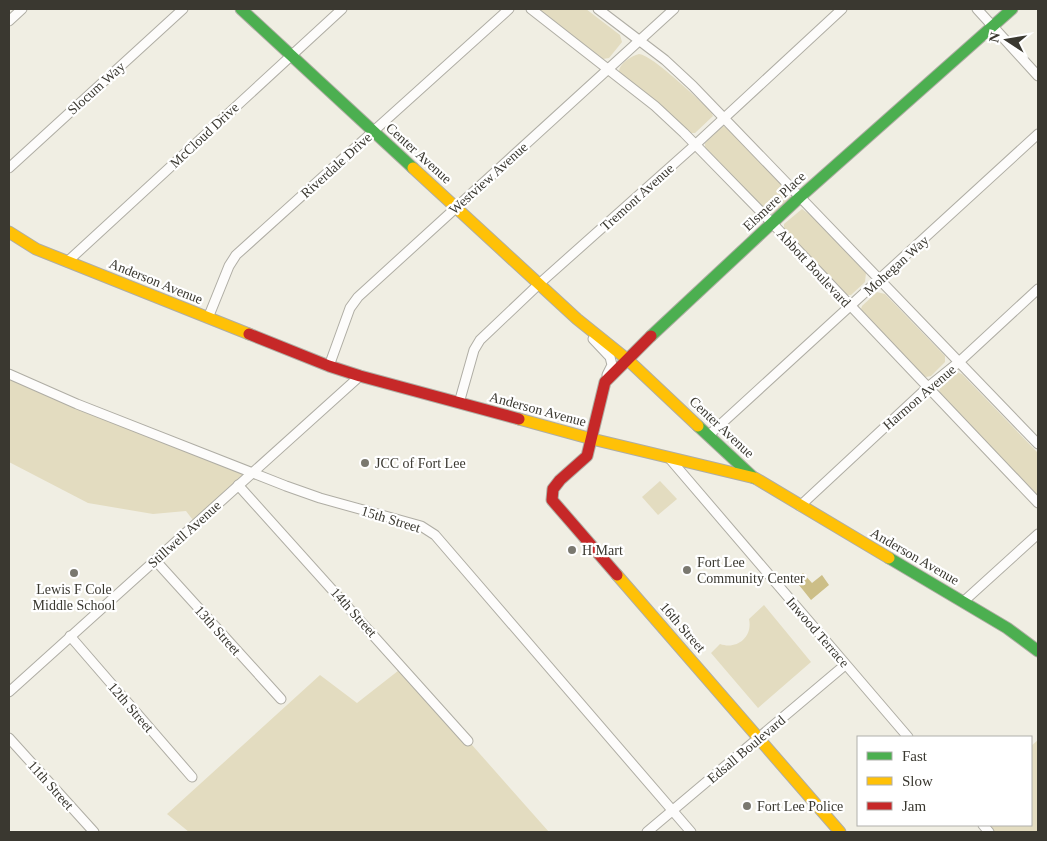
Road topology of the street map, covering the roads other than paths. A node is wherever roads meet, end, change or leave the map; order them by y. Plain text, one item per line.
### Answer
1 (22, 9) edge
2 (183, 9) edge
3 (241, 9) edge
4 (342, 9) edge
5 (509, 9) edge
6 (531, 9) edge
7 (598, 9) edge
8 (674, 9) edge
9 (842, 9) edge
10 (977, 9) edge
11 (1012, 9) edge
12 (9, 21) edge
13 (993, 27) junction
14 (639, 41) junction
15 (291, 55) junction
16 (608, 70) junction
17 (1038, 76) edge
18 (725, 118) junction
19 (373, 132) junction
20 (1038, 134) edge
21 (696, 145) junction
22 (9, 168) edge
23 (800, 197) junction
24 (456, 207) junction
25 (772, 223) junction
26 (9, 232) edge
27 (67, 262) junction
28 (880, 279) junction
29 (539, 284) junction
30 (1038, 289) edge
31 (850, 306) junction
32 (208, 318) junction
33 (577, 319) junction
34 (628, 360) junction
35 (959, 362) junction
36 (329, 366) junction
37 (9, 374) edge
38 (360, 376) junction
39 (604, 382) junction
40 (928, 387) junction
41 (459, 403) junction
42 (708, 435) junction
43 (592, 439) junction
44 (1038, 444) edge
45 (670, 459) junction
46 (252, 473) junction
47 (755, 478) junction
48 (238, 485) junction
49 (1038, 503) edge
50 (800, 506) junction
51 (1038, 534) edge
52 (155, 560) junction
53 (963, 602) junction
54 (70, 636) junction
55 (1038, 652) edge
56 (845, 665) junction
57 (9, 692) edge
58 (281, 699) dead end
59 (907, 736) edge
60 (9, 738) edge
61 (759, 738) junction
62 (468, 741) dead end
63 (192, 777) dead end
64 (672, 811) junction
65 (93, 832) edge
66 (647, 832) edge
67 (691, 832) edge
68 (840, 832) edge

1 - 12 street
2 - 22 street, Slocum Way
3 - 15 main road, Center Avenue
4 - 15 street, McCloud Drive
5 - 19 street, Riverdale Drive
6 - 16 street, Abbott Boulevard
7 - 14 street
8 - 14 street, Westview Avenue
9 - 18 street, Tremont Avenue
10 - 13 street
11 - 13 main road, Elsmere Place
13 - 17 street
13 - 23 main road, Elsmere Place
14 - 16 street, Westview Avenue
14 - 18 street
15 - 19 main road, Center Avenue
15 - 27 street, McCloud Drive
16 - 21 street, Abbott Boulevard
16 - 24 street, Westview Avenue
18 - 21 street, Tremont Avenue
18 - 23 street
19 - 24 main road, Center Avenue
19 - 32 street, Riverdale Drive
20 - 28 street, Mohegan Way
21 - 25 street, Abbott Boulevard
21 - 29 street, Tremont Avenue
23 - 25 main road, Elsmere Place
23 - 28 street
24 - 29 main road, Center Avenue
24 - 36 street, Westview Avenue
25 - 31 street, Abbott Boulevard
25 - 34 main road, Elsmere Place
26 - 27 main road, Anderson Avenue
27 - 32 main road, Anderson Avenue
28 - 31 street, Mohegan Way
28 - 35 street
29 - 33 main road, Center Avenue
29 - 41 street, Tremont Avenue
30 - 35 street, Harmon Avenue
31 - 40 street, Abbott Boulevard
31 - 42 street, Mohegan Way
32 - 36 main road, Anderson Avenue
33 - 34 main road, Center Avenue
33 - 39 street, Center Avenue
34 - 39 main road, Elsmere Place
34 - 42 main road, Center Avenue
35 - 40 street, Harmon Avenue
35 - 44 street
36 - 38 main road, Anderson Avenue
37 - 46 street, 15th Street
38 - 41 main road, Anderson Avenue
38 - 46 street, Stillwell Avenue
39 - 43 main road
40 - 49 street, Abbott Boulevard
40 - 50 street, Harmon Avenue
41 - 43 main road, Anderson Avenue
42 - 47 main road, Center Avenue
43 - 45 main road, Anderson Avenue
43 - 61 main road, 16th Street
45 - 47 main road, Anderson Avenue
45 - 56 street, Inwood Terrace
46 - 48 street, Stillwell Avenue
46 - 64 street, 15th Street
47 - 50 main road, Anderson Avenue
48 - 52 street, Stillwell Avenue
48 - 62 street, 14th Street
50 - 53 main road, Anderson Avenue
51 - 53 street
52 - 54 street, Stillwell Avenue
52 - 58 street, 13th Street
53 - 55 main road, Anderson Avenue
54 - 57 street, Stillwell Avenue
54 - 63 street, 12th Street
56 - 59 street, Inwood Terrace
56 - 61 street, Edsall Boulevard
60 - 65 street, 11th Street
61 - 64 street, Edsall Boulevard
61 - 68 main road, 16th Street
64 - 66 street, Edsall Boulevard
64 - 67 street, 15th Street

